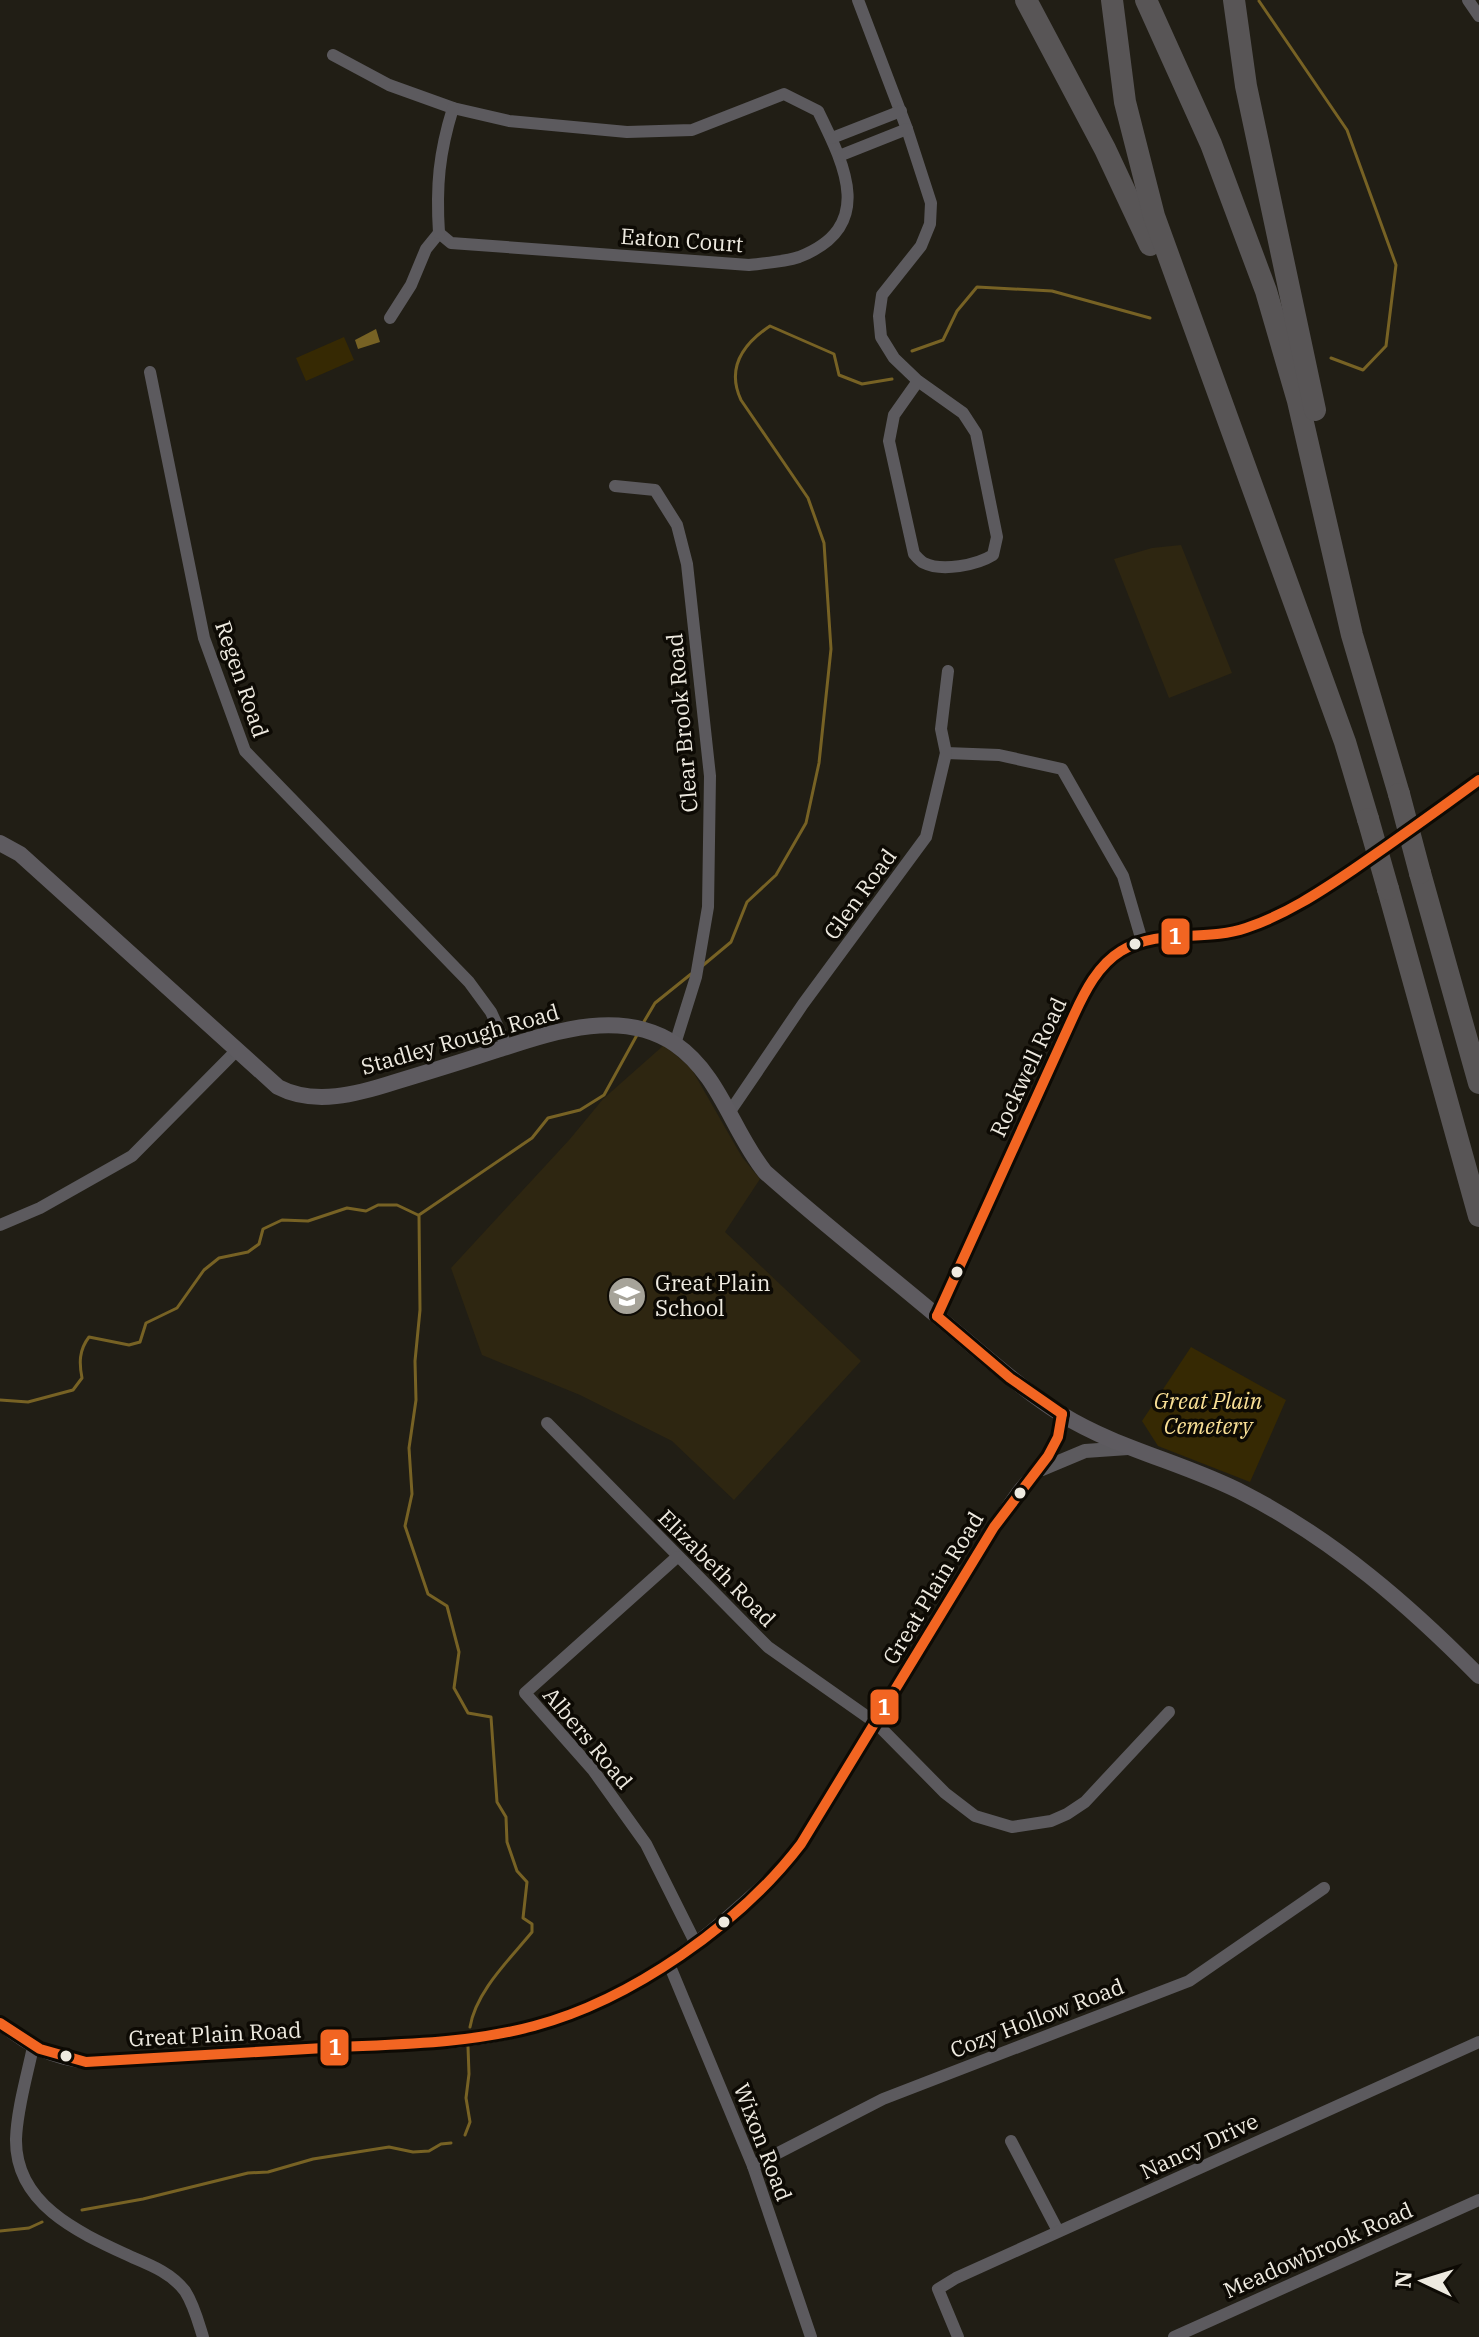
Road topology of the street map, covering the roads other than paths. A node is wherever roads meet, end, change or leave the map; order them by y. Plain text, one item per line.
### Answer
1 (858, 0) edge
2 (1026, 0) edge
3 (1112, 0) edge
4 (1146, 0) edge
5 (1234, 0) edge
6 (1468, 0) edge
7 (1479, 16) edge
8 (333, 55) dead end
9 (453, 108) junction
10 (901, 111) junction
11 (907, 129) junction
12 (832, 138) junction
13 (839, 156) junction
14 (439, 233) junction
15 (390, 318) dead end
16 (150, 372) dead end
17 (918, 381) junction
18 (1235, 444) junction
19 (615, 486) dead end
20 (948, 671) dead end
21 (946, 753) junction
22 (1479, 780) edge
23 (1398, 791) junction
24 (2, 848) edge
25 (1142, 941) junction
26 (675, 1044) junction
27 (507, 1047) junction
28 (237, 1050) junction
29 (1479, 1083) edge
30 (729, 1113) junction
31 (1479, 1216) edge
32 (0, 1225) edge
33 (937, 1316) junction
34 (1062, 1414) junction
35 (547, 1423) dead end
36 (1128, 1448) junction
37 (1038, 1471) junction
38 (677, 1557) junction
39 (1479, 1676) edge
40 (1169, 1712) dead end
41 (876, 1723) junction
42 (1324, 1888) dead end
43 (696, 1944) junction
44 (669, 1964) junction
45 (0, 2023) edge
46 (1479, 2042) edge
47 (33, 2047) junction
48 (1011, 2141) dead end
49 (753, 2166) junction
50 (1479, 2200) edge
51 (1058, 2231) junction
52 (203, 2337) edge
53 (811, 2337) edge
54 (958, 2337) edge
55 (1174, 2337) edge

1 - 10 street
2 - 18 highway
3 - 18 highway
4 - 23 highway
5 - 23 highway
6 - 7 street
8 - 9 street, Eaton Court
9 - 12 street, Eaton Court
9 - 14 street
10 - 11 street
10 - 12 street
11 - 13 street
11 - 17 street
12 - 13 street, Eaton Court
13 - 14 street, Eaton Court
14 - 15 street
16 - 27 street, Regen Road
17 - 17 street
18 - 31 highway, bridge
19 - 26 street, Clear Brook Road
20 - 21 street, Glen Road
21 - 25 street
21 - 30 street, Glen Road
22 - 25 street, Rockwell Road
23 - 29 highway, bridge
24 - 28 main road, Stadley Rough Road
25 - 33 street, Rockwell Road
26 - 27 main road, Stadley Rough Road
26 - 30 main road, Stadley Rough Road
27 - 28 main road, Stadley Rough Road
28 - 32 street
30 - 33 main road, Stadley Rough Road
33 - 34 main road, Stadley Rough Road
34 - 36 main road, Great Plain Road
34 - 37 street, Great Plain Road
35 - 38 street, Elizabeth Road
36 - 37 street, Great Plain Road
36 - 39 main road, Great Plain Road
37 - 41 street, Great Plain Road
38 - 41 street, Elizabeth Road
38 - 43 street, Albers Road
40 - 41 street, Elizabeth Road
41 - 43 street, Great Plain Road
42 - 49 street, Cozy Hollow Road
43 - 44 street, Great Plain Road
44 - 47 street, Great Plain Road
44 - 49 street, Wixon Road
45 - 47 street, Great Plain Road
46 - 51 street, Nancy Drive
47 - 52 street
48 - 51 street
49 - 53 street, Wixon Road
50 - 55 street, Meadowbrook Road
51 - 54 street, Nancy Drive

